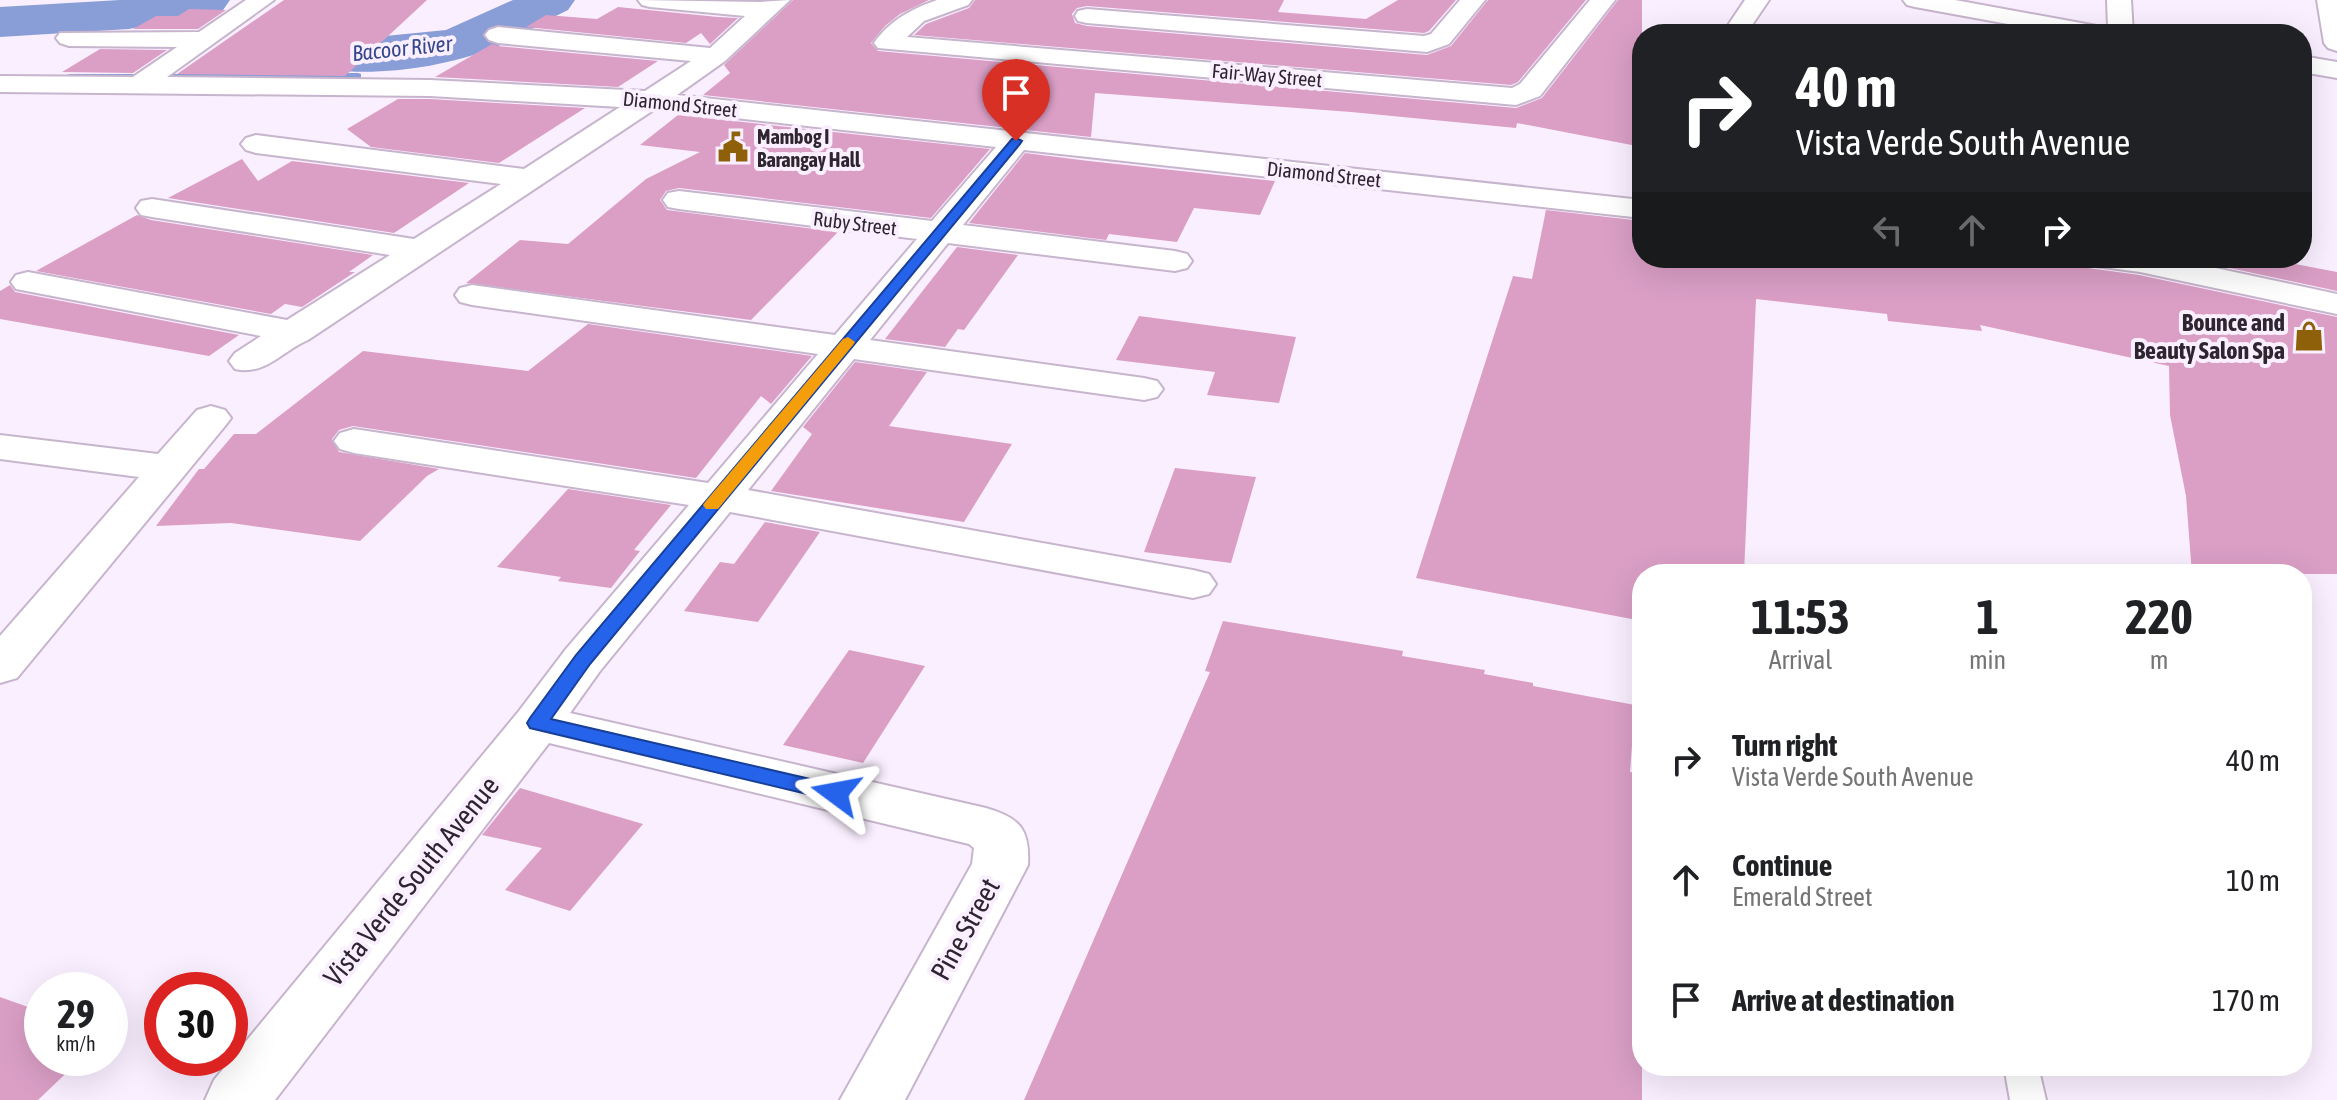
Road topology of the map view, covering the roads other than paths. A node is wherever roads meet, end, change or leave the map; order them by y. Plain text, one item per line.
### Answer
1 (262, 0) edge
2 (650, 0) edge
3 (960, 0) edge
4 (1127, 0) edge
5 (1473, 0) edge
6 (1593, 0) edge
7 (1602, 0) edge
8 (1757, 0) edge
9 (2119, 0) edge
10 (2329, 0) edge
11 (1965, 4) edge
12 (771, 5) edge
13 (1920, 8) edge
14 (1087, 16) junction
15 (1741, 24) edge
16 (2058, 24) edge
17 (2108, 24) edge
18 (498, 35) dead end
19 (69, 38) dead end
20 (203, 40) junction
21 (2337, 43) edge
22 (1054, 55) junction
23 (716, 56) junction
24 (2312, 66) edge
25 (2337, 70) edge
26 (0, 84) edge
27 (139, 85) junction
28 (651, 100) junction
29 (1016, 141) junction
30 (256, 144) dead end
31 (530, 179) junction
32 (679, 200) dead end
33 (152, 208) dead end
34 (1632, 208) edge
35 (938, 234) junction
36 (421, 250) junction
37 (1175, 261) dead end
38 (2168, 268) edge
39 (28, 282) dead end
40 (472, 295) dead end
41 (2337, 304) edge
42 (295, 332) junction
43 (845, 345) junction
44 (248, 361) dead end
45 (1144, 389) dead end
46 (211, 418) dead end
47 (354, 441) dead end
48 (0, 447) edge
49 (168, 468) junction
50 (718, 497) junction
51 (1193, 584) dead end
52 (2, 662) edge
53 (537, 723) junction
54 (2023, 1076) edge
55 (237, 1100) edge
56 (872, 1100) edge
57 (2028, 1100) edge

1 - 20 street
2 - 12 street
3 - 22 street, Fair-Way Street
4 - 14 street
5 - 14 street
6 - 7 street
7 - 22 street, Fair-Way Street
8 - 15 street
9 - 17 street
10 - 21 street
11 - 13 street
11 - 16 street
12 - 23 street
14 - 22 street
18 - 23 street
19 - 20 street
20 - 27 street
23 - 28 street
24 - 25 street
26 - 27 street, Diamond Street
27 - 28 street, Diamond Street
28 - 29 street, Diamond Street
28 - 31 street
29 - 34 street, Diamond Street
29 - 35 street, Vista Verde South Avenue
30 - 31 street
31 - 36 street
32 - 35 street, Ruby Street
33 - 36 street
35 - 37 street, Ruby Street
35 - 43 street, Vista Verde South Avenue
36 - 42 street
38 - 41 street
39 - 42 street
40 - 43 street
42 - 44 street
43 - 45 street
43 - 50 street, Vista Verde South Avenue
46 - 49 street
47 - 50 street
48 - 49 street
49 - 52 street
50 - 51 street
50 - 53 street, Vista Verde South Avenue
53 - 55 street, Vista Verde South Avenue
53 - 56 street, Pine Street
54 - 57 lane

